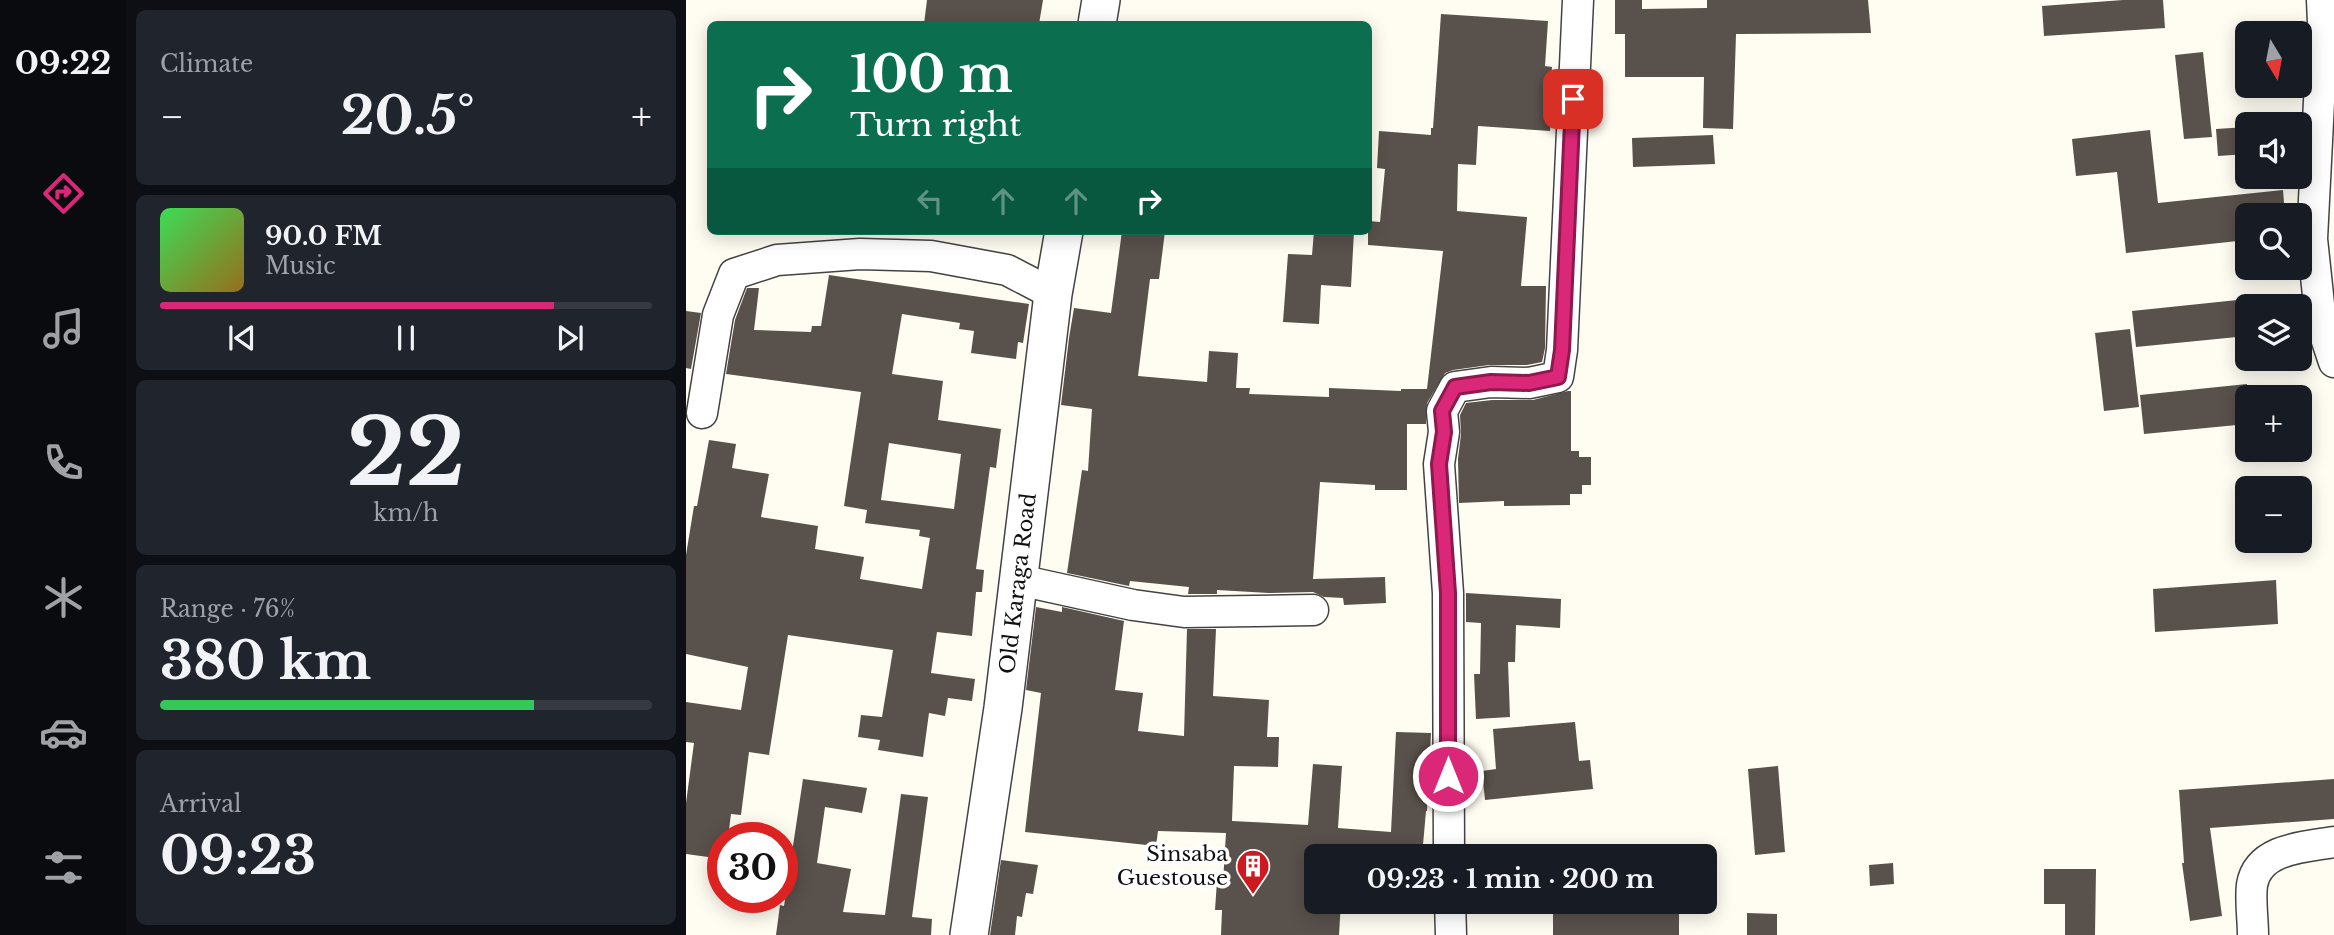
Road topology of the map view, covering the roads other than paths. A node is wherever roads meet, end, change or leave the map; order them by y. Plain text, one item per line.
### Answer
1 (1101, 0) edge
2 (1578, 0) edge
3 (2326, 15) edge
4 (1098, 21) edge
5 (1063, 235) edge
6 (1053, 294) junction
7 (2334, 362) edge
8 (702, 413) dead end
9 (1019, 579) junction
10 (1313, 610) dead end
11 (2334, 842) edge
12 (1449, 844) edge
13 (1450, 914) edge
14 (969, 935) edge
15 (1451, 935) edge
16 (2253, 935) edge

1 - 4 street
2 - 12 street
3 - 7 street
5 - 6 street, Old Karaga Road
6 - 8 street
6 - 9 street, Old Karaga Road
9 - 10 street
9 - 14 street, Old Karaga Road
11 - 16 street
13 - 15 street

